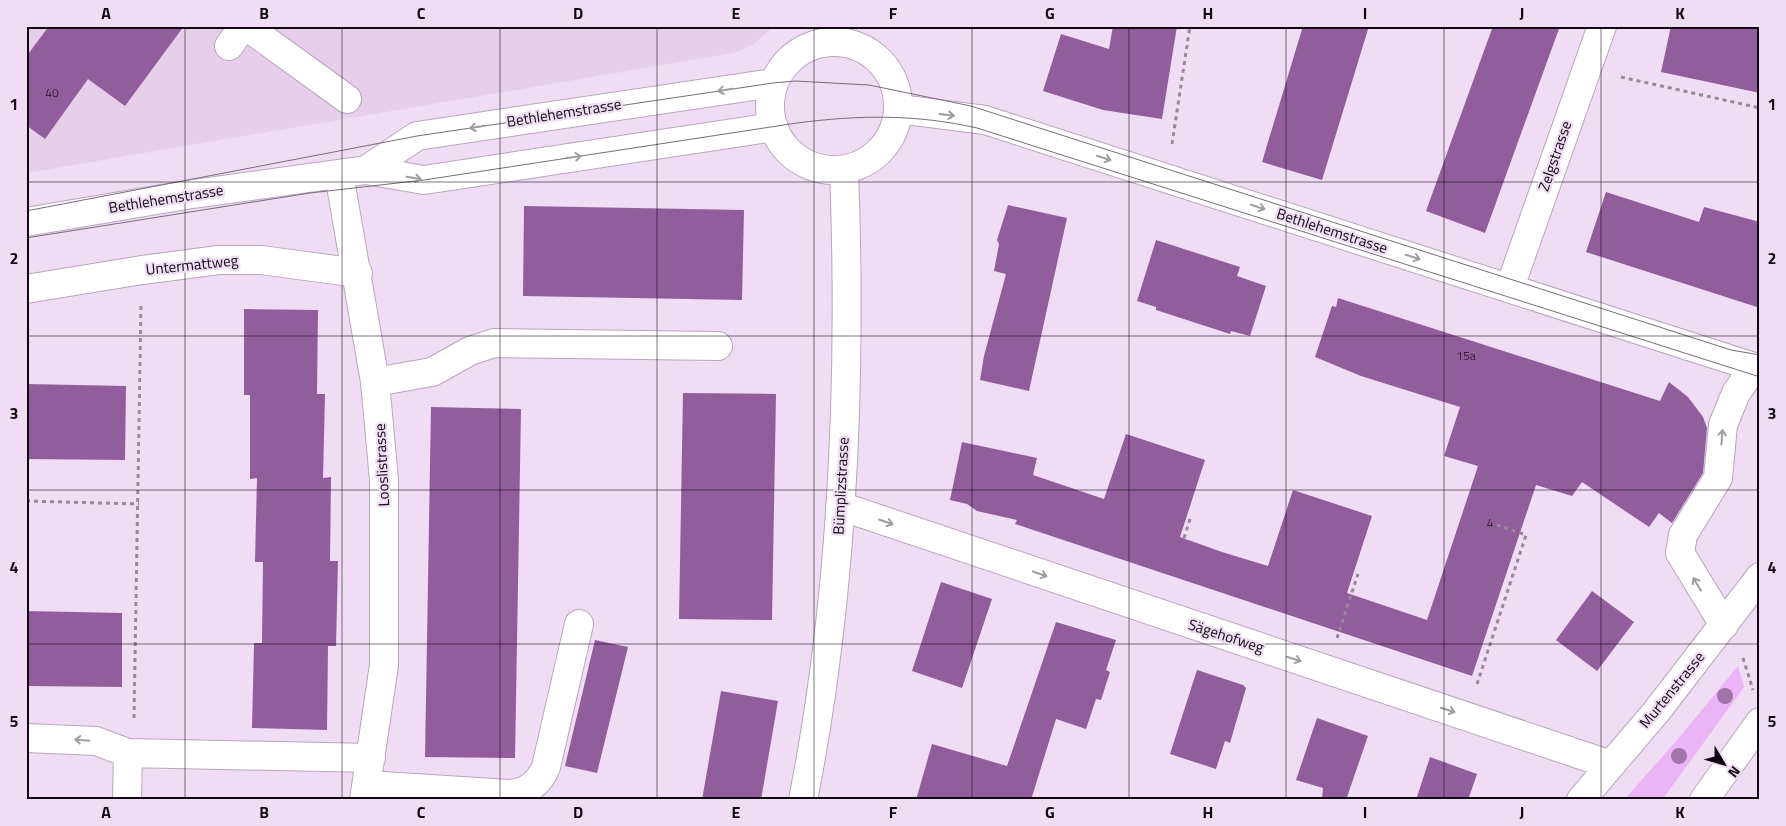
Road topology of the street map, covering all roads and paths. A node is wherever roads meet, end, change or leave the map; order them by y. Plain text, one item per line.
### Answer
1 (1190, 26) edge
2 (1602, 26) edge
3 (239, 33) edge
4 (840, 34) edge
5 (1618, 76) dead end
6 (773, 83) junction
7 (347, 100) dead end
8 (1760, 108) edge
9 (899, 109) junction
10 (774, 127) junction
11 (1170, 153) dead end
12 (366, 170) junction
13 (844, 170) junction
14 (339, 174) junction
15 (26, 222) edge
16 (358, 273) junction
17 (1510, 287) junction
18 (26, 289) edge
19 (141, 307) dead end
20 (718, 346) dead end
21 (1757, 369) edge
22 (375, 382) junction
23 (26, 501) edge
24 (138, 504) junction
25 (840, 506) junction
26 (1190, 519) dead end
27 (1497, 525) dead end
28 (1184, 538) dead end
29 (1358, 574) dead end
30 (1760, 577) edge
31 (579, 624) dead end
32 (1724, 625) junction
33 (1741, 651) dead end
34 (1326, 670) junction
35 (1754, 693) dead end
36 (1466, 716) junction
37 (1760, 722) edge
38 (26, 738) edge
39 (128, 753) junction
40 (371, 758) junction
41 (1611, 765) junction
42 (365, 792) edge
43 (127, 800) edge
44 (803, 800) edge
45 (1580, 800) edge
46 (1704, 800) edge

1 - 11 path
2 - 17 street, Zelgstrasse
3 - 7 street
4 - 6 street
4 - 9 street
5 - 8 path
6 - 10 street
6 -> 12 street, Bethlehemstrasse
9 - 13 street
9 -> 17 street, Bethlehemstrasse
12 -> 10 street, Bethlehemstrasse
10 - 13 street
12 - 14 street, Bethlehemstrasse
13 - 25 street, Bümplizstrasse
14 - 15 street, Bethlehemstrasse
14 - 16 street, Looslistrasse
16 - 18 street, Untermattweg
16 - 22 street, Looslistrasse
17 - 21 street, Bethlehemstrasse
19 - 24 path
20 - 22 street
32 -> 21 street
22 - 40 street, Looslistrasse
23 - 24 path
24 - 39 path
25 -> 34 street, Sägehofweg
25 - 44 street, Bümplizstrasse
26 - 28 path
27 - 36 path
29 - 34 path
30 - 32 street, Murtenstrasse
31 - 42 street
32 - 41 street, Murtenstrasse
33 - 35 path
34 -> 36 street, Sägehofweg
36 - 41 street, Sägehofweg
37 - 46 street
39 -> 38 street
39 - 40 street
39 - 43 street
40 - 42 street, Looslistrasse
41 - 45 street, Murtenstrasse

